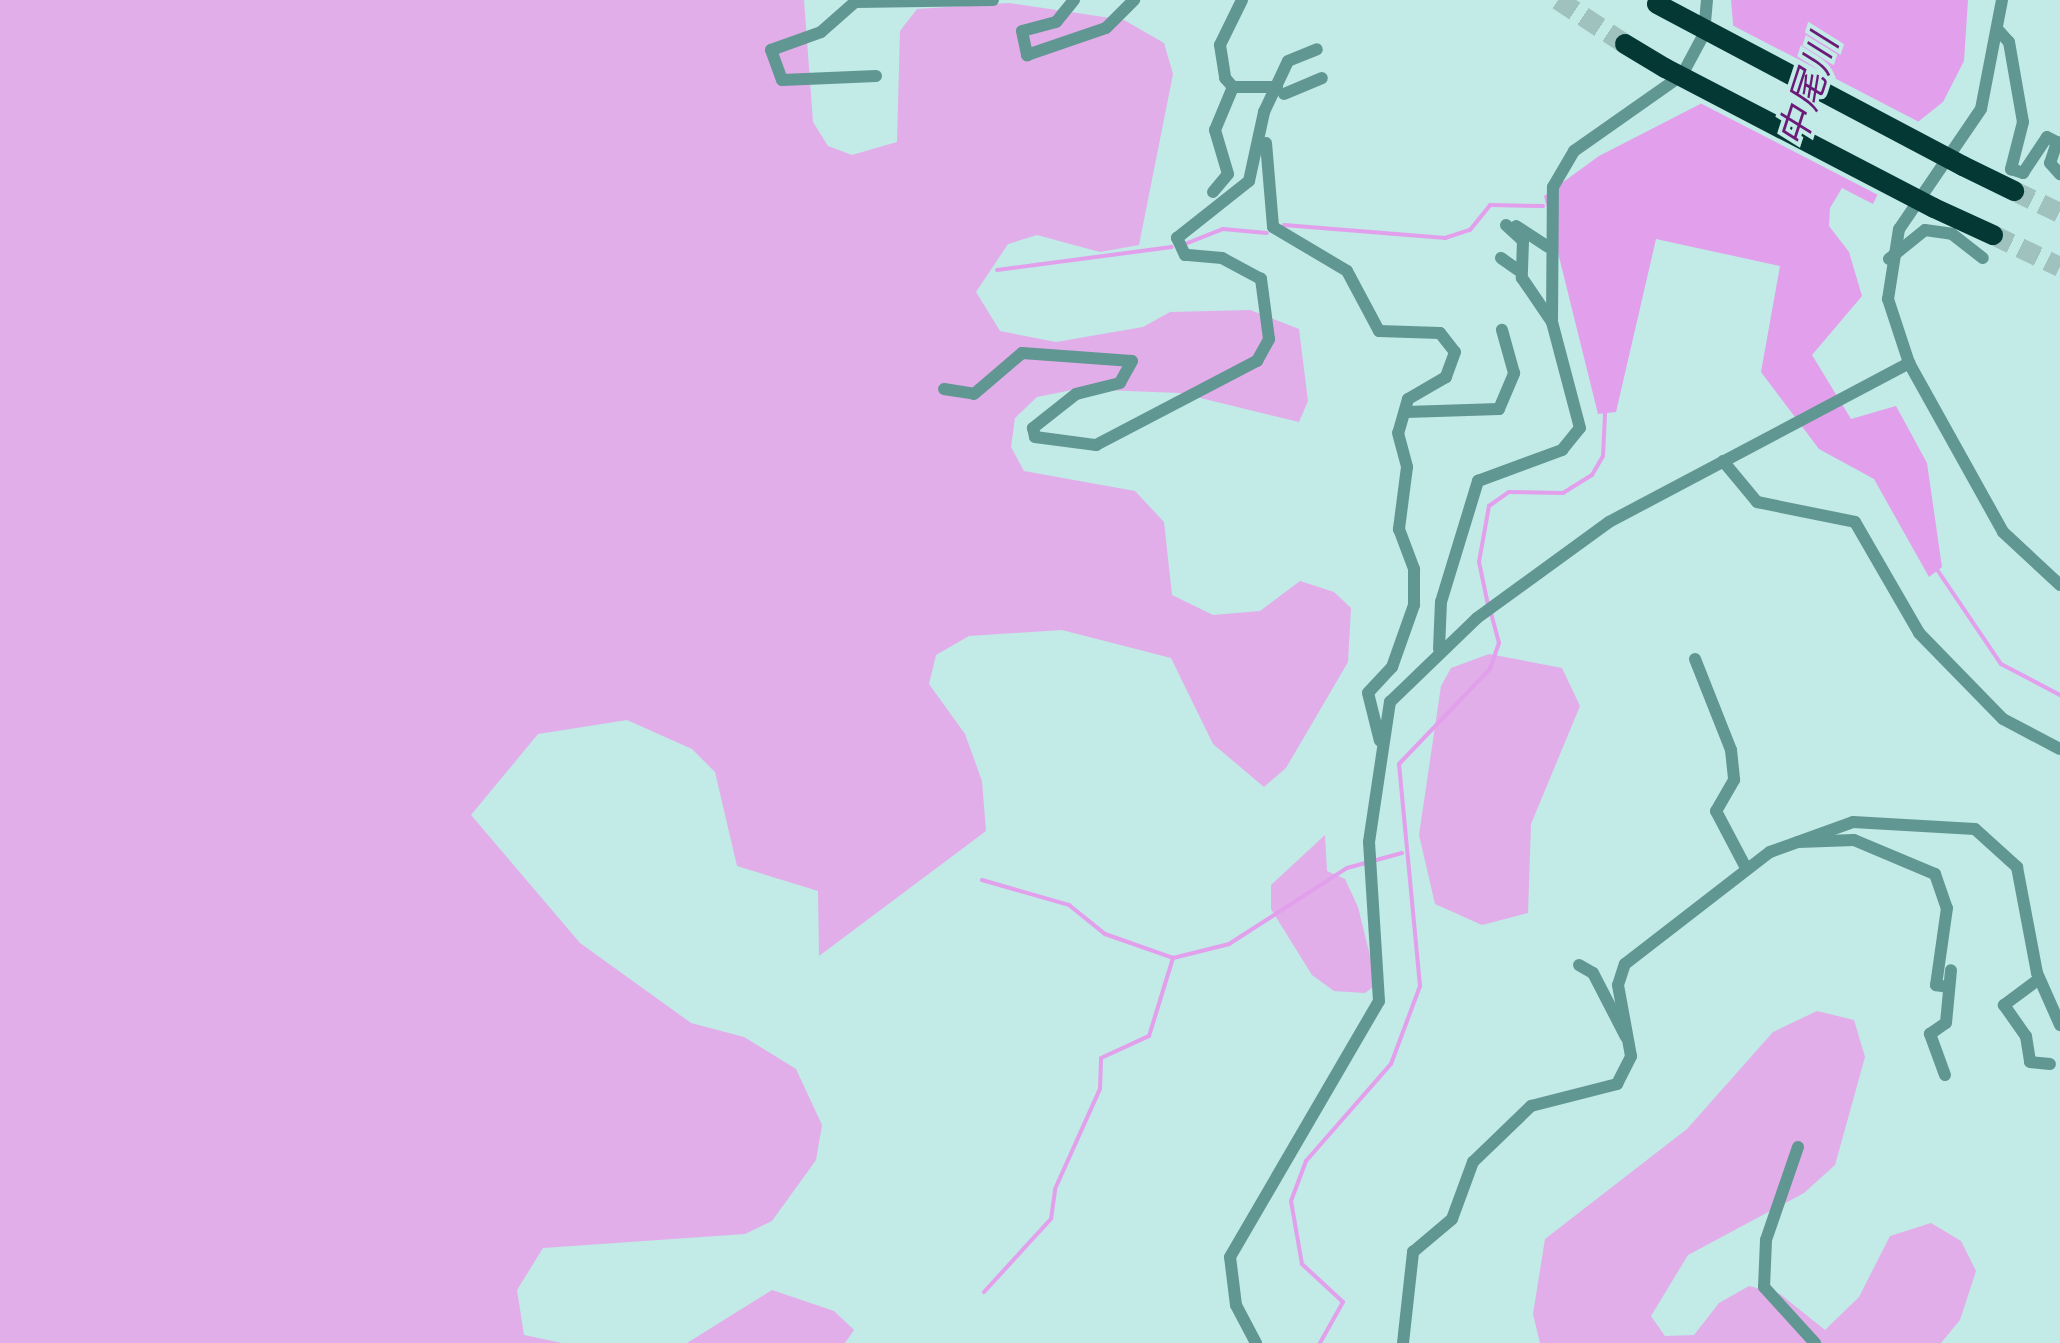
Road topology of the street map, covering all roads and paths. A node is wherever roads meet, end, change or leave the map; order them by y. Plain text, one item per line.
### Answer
1 (993, 0) edge
2 (1074, 0) edge
3 (1134, 0) edge
4 (1242, 0) edge
5 (1707, 0) edge
6 (2002, 0) edge
7 (1654, 2) edge
8 (1999, 30) junction
9 (1625, 44) tunnel mouth
10 (1318, 49) dead end
11 (876, 76) dead end
12 (1322, 78) dead end
13 (1233, 86) junction
14 (1280, 91) junction
15 (2060, 174) edge
16 (1213, 192) dead end
17 (2014, 192) tunnel mouth
18 (1993, 235) tunnel mouth
19 (1548, 240) junction
20 (1501, 258) dead end
21 (1982, 258) dead end
22 (1888, 260) junction
23 (1518, 270) junction
24 (1552, 322) junction
25 (1502, 330) dead end
26 (1909, 363) junction
27 (944, 388) dead end
28 (1406, 412) junction
29 (1723, 461) junction
30 (2060, 585) edge
31 (1439, 650) junction
32 (1695, 658) dead end
33 (1380, 741) junction
34 (2060, 749) edge
35 (1795, 842) junction
36 (1744, 866) junction
37 (1579, 965) dead end
38 (1951, 970) dead end
39 (2039, 980) junction
40 (1947, 987) junction
41 (2060, 1026) edge
42 (1628, 1038) junction
43 (2050, 1064) dead end
44 (1945, 1074) dead end
45 (1798, 1147) dead end
46 (1256, 1343) edge
47 (1403, 1343) edge
48 (1815, 1343) edge

1 - 11 street
2 - 3 street
4 - 13 street
5 - 19 street
6 - 8 street
7 - 17 highway, bridge
8 - 15 street
8 - 22 street
9 - 18 highway, bridge
10 - 14 street
12 - 14 street
13 - 14 street
13 - 16 street
14 - 27 street
14 - 28 street
19 - 23 street
19 - 24 street
20 - 23 street
21 - 22 street
22 - 26 street
23 - 24 street
24 - 31 street
25 - 28 street
26 - 29 street
26 - 30 street
28 - 33 street
29 - 31 street
29 - 34 street
31 - 33 street
32 - 36 street
33 - 46 street
35 - 36 street
35 - 39 street
35 - 40 street
36 - 42 street
37 - 42 street
38 - 40 street
39 - 41 street
39 - 43 street
40 - 44 street
42 - 47 street
45 - 48 street

